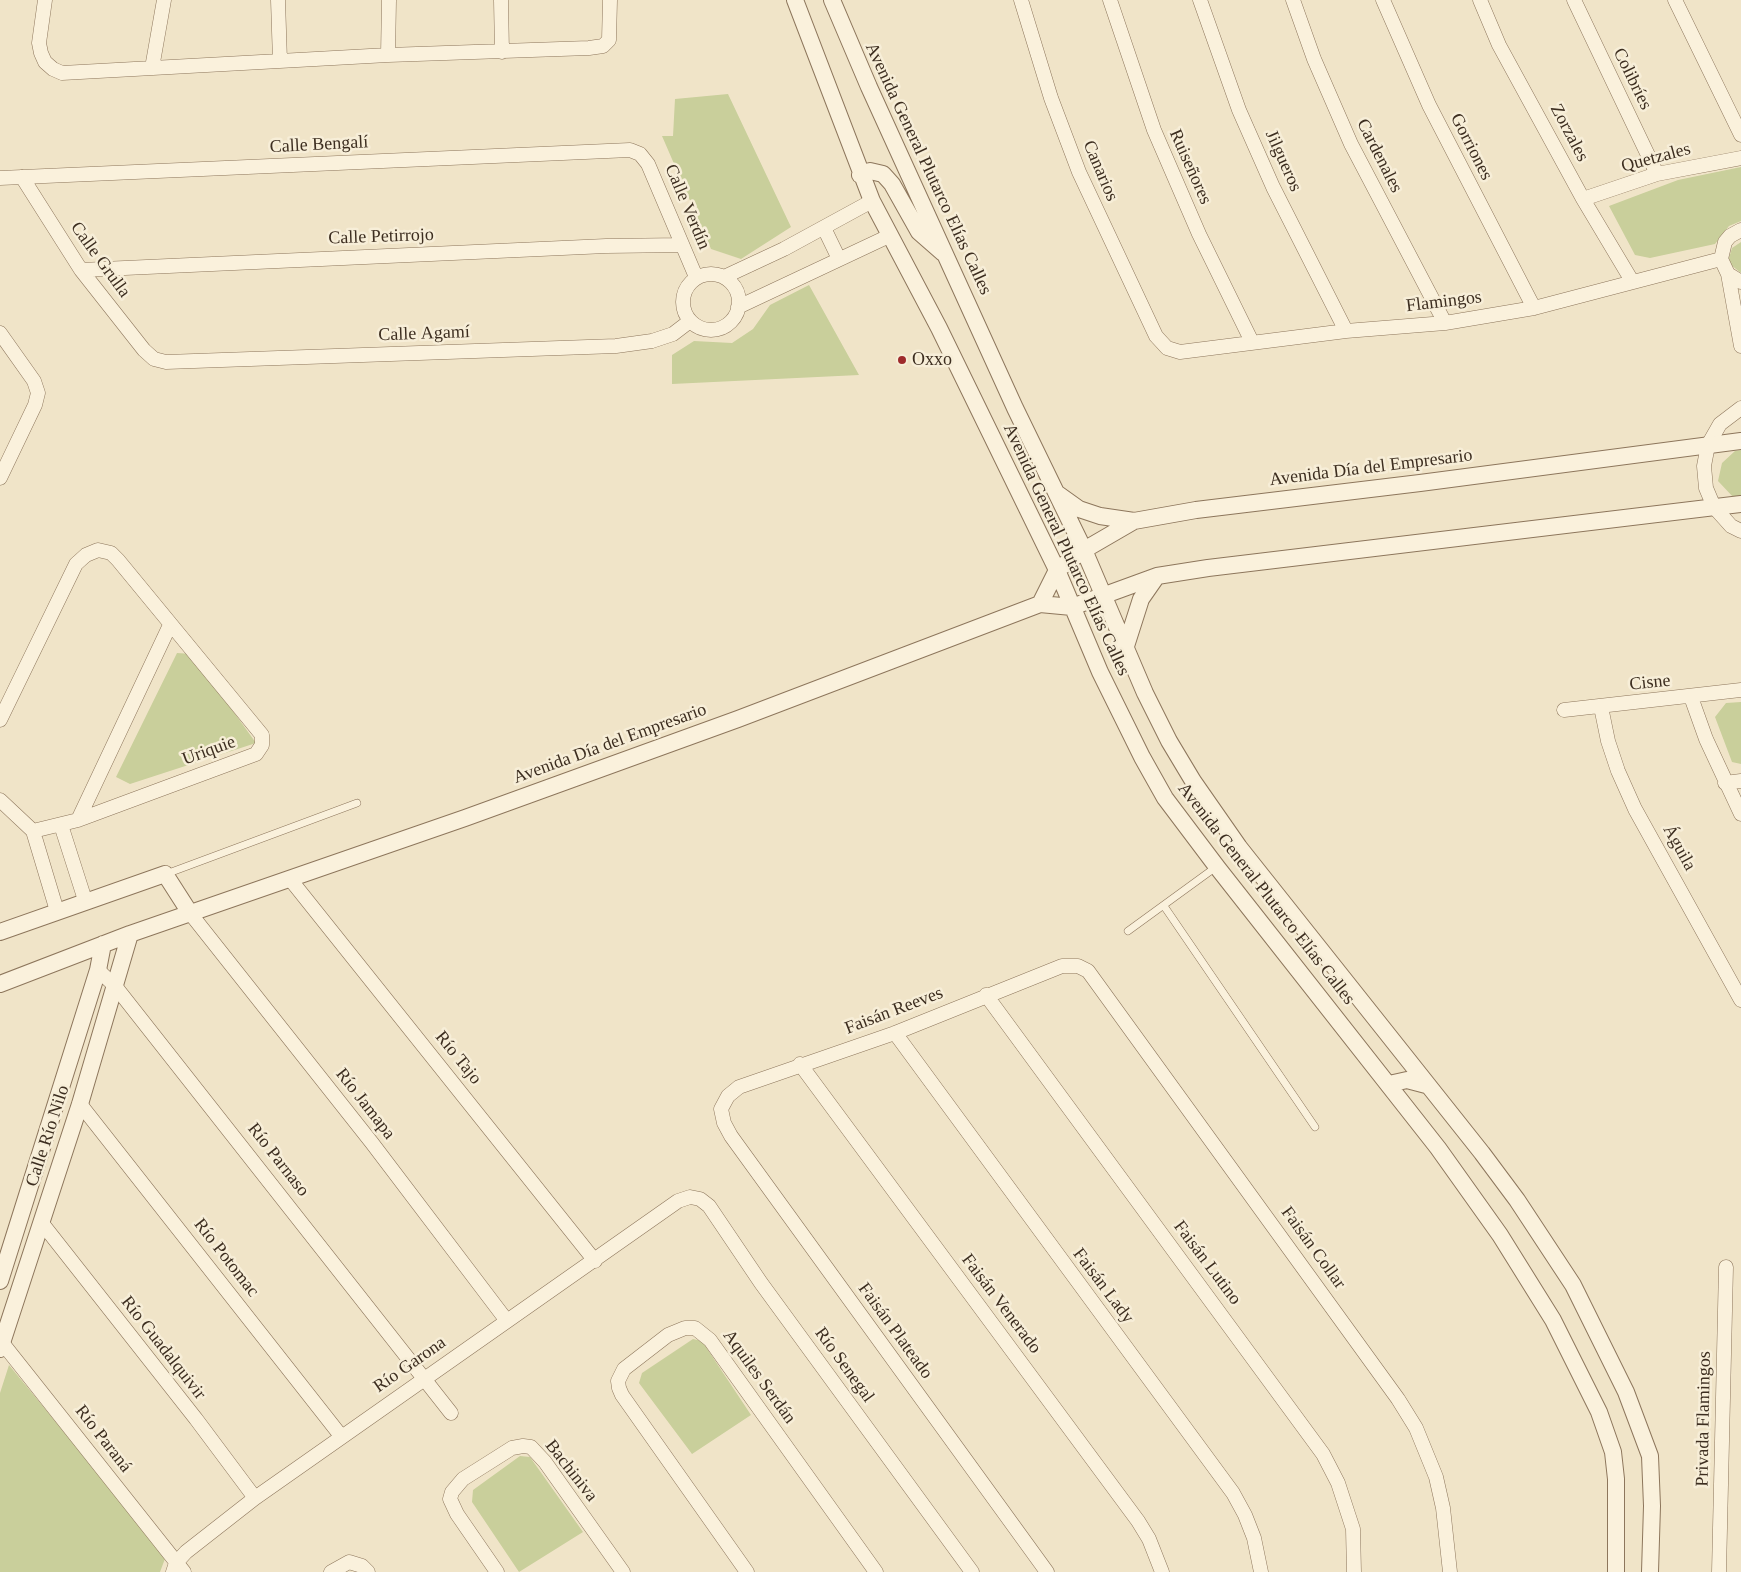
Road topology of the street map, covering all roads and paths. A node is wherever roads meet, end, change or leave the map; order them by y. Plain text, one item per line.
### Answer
1 (45, 0) edge
2 (164, 0) edge
3 (278, 0) edge
4 (389, 0) edge
5 (502, 0) edge
6 (610, 0) edge
7 (795, 0) edge
8 (832, 0) edge
9 (1021, 0) edge
10 (1110, 0) edge
11 (1200, 0) edge
12 (1293, 0) edge
13 (1383, 0) edge
14 (1480, 0) edge
15 (1574, 0) edge
16 (1675, 0) edge
17 (502, 52) junction
18 (388, 55) junction
19 (280, 61) junction
20 (152, 68) junction
21 (1741, 135) edge
22 (640, 154) joint
23 (1741, 158) edge
24 (1658, 174) junction
25 (860, 175) junction
26 (22, 177) junction
27 (0, 178) edge
28 (1583, 199) junction
29 (872, 201) junction
30 (824, 228) junction
31 (1741, 230) edge
32 (889, 236) junction
33 (682, 245) junction
34 (946, 256) junction
35 (1721, 259) junction
36 (839, 260) junction
37 (81, 270) junction
38 (1728, 274) junction
39 (696, 277) junction
40 (724, 277) junction
41 (1632, 280) junction
42 (1741, 282) edge
43 (738, 307) junction
44 (1534, 308) junction
45 (690, 321) junction
46 (1445, 323) junction
47 (1346, 331) junction
48 (0, 333) edge
49 (1252, 342) junction
50 (1741, 346) edge
51 (1167, 348) joint
52 (154, 359) joint
53 (1740, 404) edge
54 (1741, 440) edge
55 (1708, 445) junction
56 (0, 478) edge
57 (1057, 493) junction
58 (1741, 504) edge
59 (1714, 508) junction
60 (1134, 521) junction
61 (1741, 531) edge
62 (1084, 550) junction
63 (1057, 570) junction
64 (1157, 576) junction
65 (1103, 595) junction
66 (1040, 604) junction
67 (1072, 607) junction
68 (170, 624) junction
69 (1126, 646) junction
70 (1741, 690) edge
71 (1691, 697) junction
72 (1601, 707) junction
73 (1564, 710) dead end
74 (0, 720) edge
75 (1741, 781) edge
76 (1725, 783) junction
77 (0, 800) edge
78 (357, 803) dead end
79 (1741, 814) edge
80 (78, 820) junction
81 (61, 825) junction
82 (34, 831) junction
83 (1217, 867) junction
84 (165, 874) junction
85 (290, 879) junction
86 (85, 900) junction
87 (1164, 906) junction
88 (56, 911) junction
89 (190, 913) junction
90 (1128, 931) dead end
91 (0, 932) edge
92 (130, 934) junction
93 (103, 944) junction
94 (98, 970) junction
95 (1088, 971) joint
96 (0, 984) edge
97 (115, 986) junction
98 (986, 995) junction
99 (1741, 1000) edge
100 (895, 1033) junction
101 (800, 1064) junction
102 (1389, 1084) junction
103 (1426, 1085) junction
104 (80, 1104) junction
105 (721, 1109) joint
106 (1315, 1128) dead end
107 (678, 1201) joint
108 (41, 1222) junction
109 (595, 1261) junction
110 (1726, 1267) dead end
111 (0, 1281) edge
112 (507, 1321) junction
113 (1, 1344) edge
114 (424, 1378) junction
115 (451, 1413) dead end
116 (341, 1436) junction
117 (255, 1498) junction
118 (178, 1569) edge
119 (331, 1572) edge
120 (368, 1572) edge
121 (497, 1572) edge
122 (623, 1572) edge
123 (747, 1572) edge
124 (876, 1572) edge
125 (972, 1572) edge
126 (1047, 1572) edge
127 (1162, 1572) edge
128 (1261, 1572) edge
129 (1354, 1572) edge
130 (1450, 1572) edge
131 (1616, 1572) edge
132 (1650, 1572) edge
133 (1719, 1572) edge

1 - 20 street
2 - 20 street
3 - 19 street
4 - 18 street
5 - 17 street
6 - 17 street
7 - 25 street, Avenida General Plutarco Elías Calles
8 - 34 street, Avenida General Plutarco Elías Calles
9 - 51 street, Canarios
10 - 49 street, Ruiseñores
11 - 47 street, Jilgueros
12 - 46 street, Cardenales
13 - 44 street, Gorriones
14 - 28 street, Zorzales
15 - 24 street, Colibríes
16 - 21 street
17 - 18 street
18 - 19 street
19 - 20 street
22 - 26 street, Calle Bengalí
22 - 33 street, Calle Verdín
23 - 24 street, Quetzales
24 - 28 street, Quetzales
25 - 29 street, Avenida General Plutarco Elías Calles
25 - 34 street
26 - 27 street, Calle Bengalí
26 - 37 street, Calle Grulla
28 - 41 street, Zorzales
29 - 30 street
29 - 32 street, Avenida General Plutarco Elías Calles
30 - 36 street
30 - 40 street
31 - 35 street
32 - 36 street
32 - 63 street, Avenida General Plutarco Elías Calles
33 - 37 street, Calle Petirrojo
33 - 39 street, Calle Verdín
34 - 57 street, Avenida General Plutarco Elías Calles
35 - 38 street
35 - 41 street, Flamingos
36 - 43 street
37 - 52 street, Calle Grulla
38 - 42 street
38 - 50 street
39 - 40 street
39 - 45 street
40 - 43 street
41 - 44 street, Flamingos
43 - 45 street
44 - 46 street, Flamingos
45 - 52 street, Calle Agamí
46 - 47 street, Flamingos
47 - 49 street, Flamingos
48 - 56 street
49 - 51 street, Flamingos
53 - 55 street
54 - 55 street, Avenida Día del Empresario
55 - 59 street
55 - 60 street, Avenida Día del Empresario
57 - 60 street
57 - 62 street, Avenida General Plutarco Elías Calles
58 - 59 street, Avenida Día del Empresario
59 - 61 street
59 - 64 street, Avenida Día del Empresario
60 - 62 street, Avenida Día del Empresario
62 - 63 street, Avenida Día del Empresario
62 - 65 street, Avenida General Plutarco Elías Calles
63 - 66 street, Avenida Día del Empresario
63 - 67 street, Avenida General Plutarco Elías Calles
64 - 65 street, Avenida Día del Empresario
64 - 69 street
65 - 67 street, Avenida Día del Empresario
65 - 69 street, Avenida General Plutarco Elías Calles
66 - 67 street, Avenida Día del Empresario
66 - 85 street, Avenida Día del Empresario
67 - 83 street, Avenida General Plutarco Elías Calles
68 - 74 street, Uriquie
68 - 80 street
68 - 80 street, Uriquie
69 - 103 street, Avenida General Plutarco Elías Calles
70 - 71 street, Cisne
71 - 72 street, Cisne
71 - 76 street
72 - 73 street, Cisne
72 - 99 street, Águila
75 - 76 street
76 - 79 street
77 - 82 street
78 - 84 lane
80 - 81 street, Uriquie
81 - 82 street, Uriquie
81 - 86 street
82 - 88 street
83 - 87 lane
83 - 102 street, Avenida General Plutarco Elías Calles
84 - 86 street
84 - 89 street
85 - 89 street, Avenida Día del Empresario
85 - 109 street, Río Tajo
86 - 88 street
87 - 90 lane
87 - 106 lane
88 - 91 street
89 - 92 street, Avenida Día del Empresario
89 - 112 street, Río Jamapa
92 - 93 street, Avenida Día del Empresario
92 - 97 street, Calle Río Nilo
93 - 94 street, Calle Río Nilo
93 - 96 street, Avenida Día del Empresario
94 - 97 street, Río Parnaso
94 - 111 street, Calle Río Nilo
95 - 98 street, Faisán Reeves
95 - 130 street, Faisán Collar
97 - 104 street, Calle Río Nilo
97 - 114 street, Río Parnaso
98 - 100 street, Faisán Reeves
98 - 129 street, Faisán Lutino
100 - 101 street, Faisán Reeves
100 - 128 street, Faisán Lady
101 - 105 street, Faisán Reeves
101 - 127 street, Faisán Venerado
102 - 103 street
102 - 131 street, Avenida General Plutarco Elías Calles
103 - 132 street, Avenida General Plutarco Elías Calles
104 - 108 street, Calle Río Nilo
104 - 116 street, Río Potomac
105 - 126 street, Faisán Plateado
107 - 109 street, Río Garona
107 - 125 street, Río Senegal
108 - 113 street, Calle Río Nilo
108 - 117 street, Río Guadalquivir
109 - 112 street, Río Garona
110 - 133 street, Privada Flamingos
112 - 114 street, Río Garona
113 - 118 street, Río Paraná
114 - 115 street, Río Parnaso
114 - 116 street, Río Garona
116 - 117 street, Río Garona
117 - 118 street, Río Garona
119 - 120 street
121 - 122 street, Bachiniva
123 - 124 street, Aquiles Serdán

